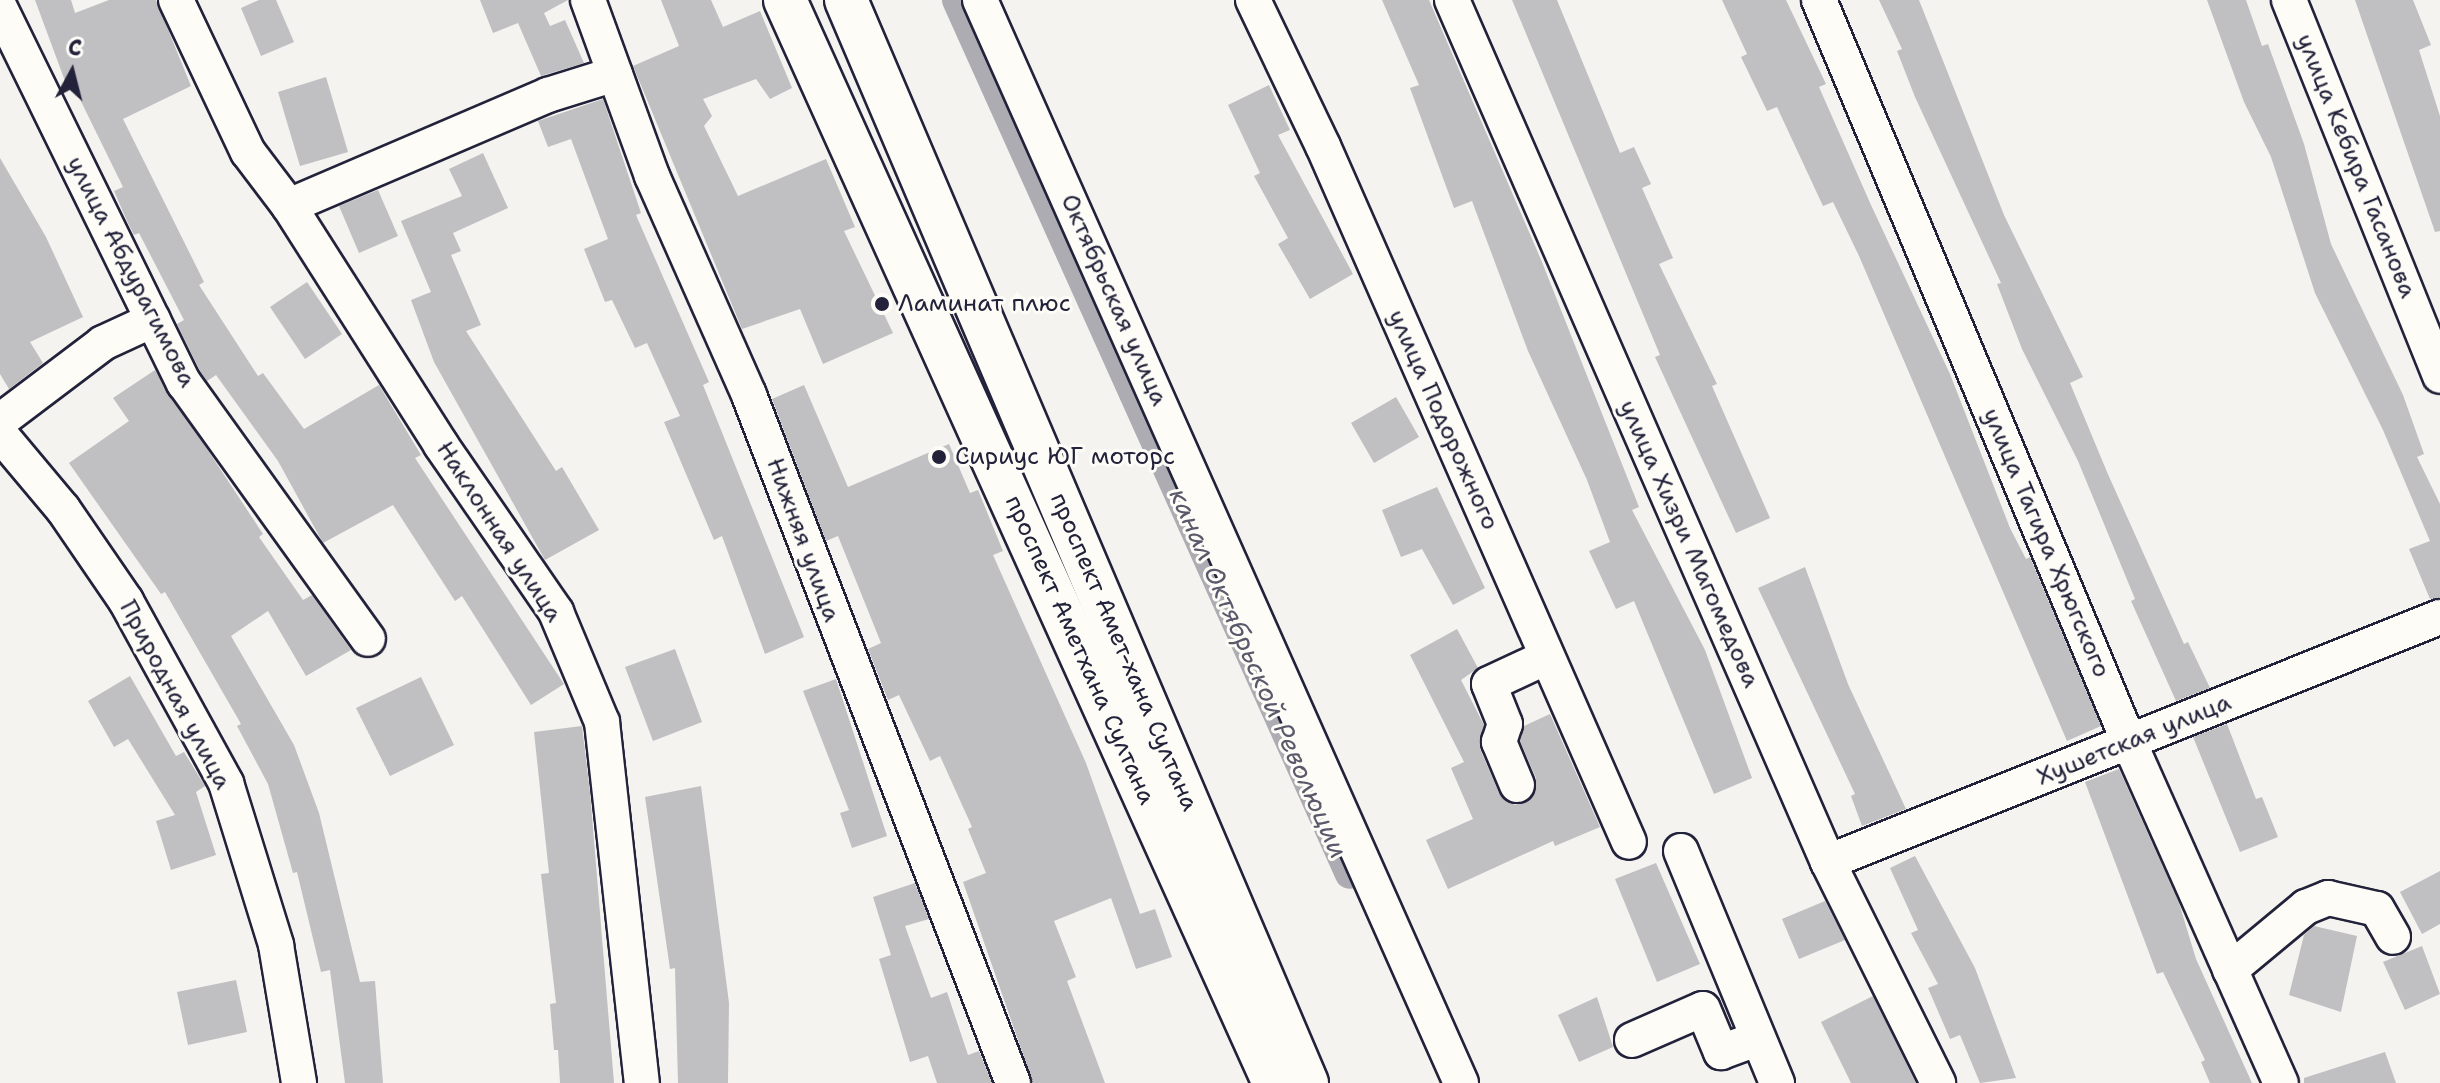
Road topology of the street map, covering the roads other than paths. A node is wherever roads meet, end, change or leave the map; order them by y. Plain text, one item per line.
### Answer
1 (176, 0) edge
2 (588, 0) edge
3 (785, 0) edge
4 (846, 0) edge
5 (980, 0) edge
6 (1253, 0) edge
7 (1452, 0) edge
8 (1819, 0) edge
9 (2289, 0) edge
10 (0, 8) edge
11 (615, 74) junction
12 (289, 206) junction
13 (153, 320) junction
14 (2440, 376) edge
15 (0, 421) edge
16 (0, 434) edge
17 (2440, 617) edge
18 (368, 639) dead end
19 (1547, 657) junction
20 (2129, 742) junction
21 (1517, 785) dead end
22 (1629, 842) dead end
23 (1681, 851) dead end
24 (1828, 862) junction
25 (2393, 937) dead end
26 (2230, 970) junction
27 (1756, 1039) junction
28 (1632, 1040) dead end
29 (299, 1083) edge
30 (642, 1083) edge
31 (1013, 1083) edge
32 (1274, 1083) edge
33 (1307, 1083) edge
34 (1461, 1083) edge
35 (1777, 1083) edge
36 (1938, 1083) edge
37 (2281, 1083) edge

1 - 12 street, Наклонная улица
2 - 11 street, Нижняя улица
3 - 32 main road, проспект Аметхана Султана
4 - 33 main road, проспект Амет-хана Султана
5 - 34 street, Октябрьская улица
6 - 19 street, улица Подорожного
7 - 24 street, улица Хизри Магомедова
8 - 20 street, улица Тагира Хрюгского
9 - 14 street, улица Кебира Гасанова
10 - 13 street, улица Абдурагимова
11 - 12 street
11 - 31 street, Нижняя улица
12 - 30 street, Наклонная улица
13 - 15 street
13 - 18 street, улица Абдурагимова
16 - 29 street, Природная улица
17 - 20 street, Хушетская улица
19 - 21 street
19 - 22 street, улица Подорожного
20 - 24 street, Хушетская улица
20 - 26 street, улица Тагира Хрюгского
23 - 27 street
24 - 36 street, улица Хизри Магомедова
25 - 26 street
26 - 37 street, улица Тагира Хрюгского
27 - 28 street
27 - 35 street

